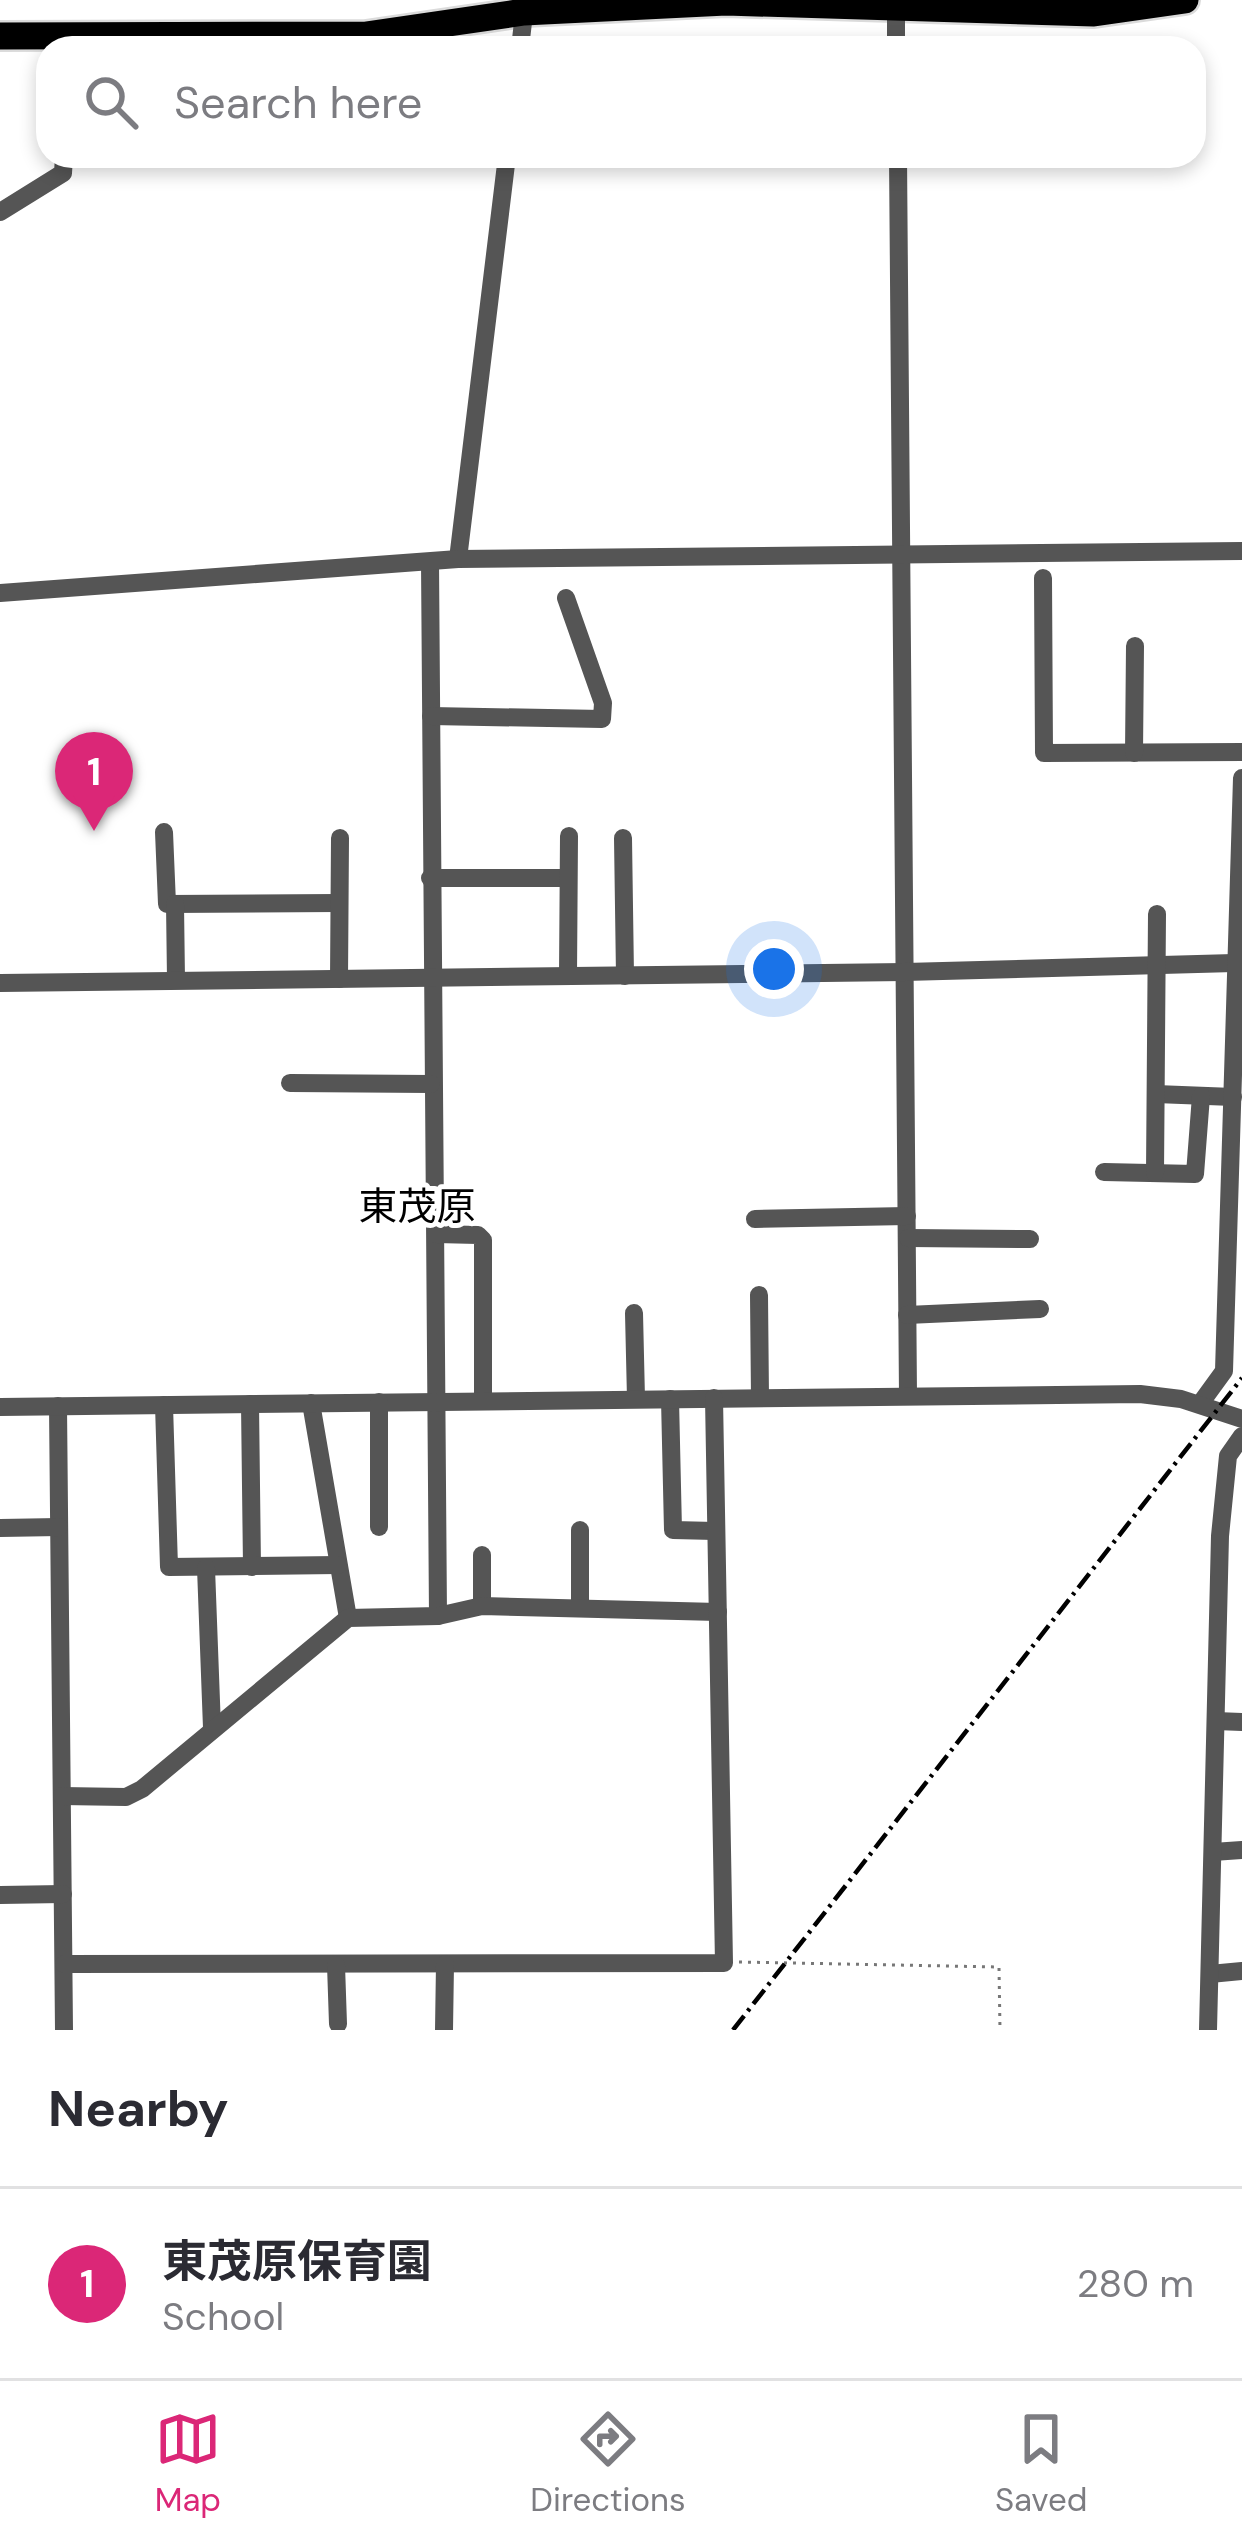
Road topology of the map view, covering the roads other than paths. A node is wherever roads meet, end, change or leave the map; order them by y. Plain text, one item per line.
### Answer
1 (1185, 0) edge
2 (896, 4) edge
3 (525, 6) edge
4 (0, 36) edge
5 (329, 36) edge
6 (521, 36) edge
7 (896, 36) edge
8 (36, 40) edge
9 (63, 168) edge
10 (506, 168) edge
11 (898, 168) edge
12 (0, 212) edge
13 (1242, 551) edge
14 (905, 555) junction
15 (458, 560) junction
16 (430, 562) junction
17 (1043, 578) dead end
18 (0, 592) edge
19 (566, 598) dead end
20 (1135, 646) dead end
21 (431, 716) junction
22 (1242, 752) edge
23 (1134, 753) junction
24 (1242, 778) edge
25 (1242, 794) edge
26 (164, 832) dead end
27 (569, 836) dead end
28 (340, 838) dead end
29 (623, 838) dead end
30 (430, 878) junction
31 (568, 878) junction
32 (340, 903) junction
33 (175, 904) junction
34 (1157, 914) dead end
35 (1237, 957) edge
36 (1156, 966) junction
37 (905, 972) junction
38 (568, 975) junction
39 (625, 976) junction
40 (339, 979) junction
41 (430, 979) junction
42 (176, 980) junction
43 (0, 983) edge
44 (290, 1083) dead end
45 (430, 1084) junction
46 (1156, 1094) junction
47 (1201, 1096) junction
48 (1233, 1097) junction
49 (1237, 1118) edge
50 (1104, 1172) dead end
51 (1155, 1173) junction
52 (908, 1216) junction
53 (755, 1219) dead end
54 (436, 1234) junction
55 (908, 1238) junction
56 (1030, 1239) dead end
57 (760, 1295) dead end
58 (1040, 1309) dead end
59 (634, 1313) dead end
60 (907, 1315) junction
61 (908, 1396) junction
62 (760, 1398) junction
63 (636, 1399) junction
64 (670, 1399) junction
65 (714, 1399) junction
66 (483, 1401) junction
67 (379, 1402) junction
68 (435, 1402) junction
69 (311, 1403) junction
70 (250, 1404) junction
71 (1200, 1404) junction
72 (164, 1405) junction
73 (58, 1406) junction
74 (0, 1407) edge
75 (1242, 1419) edge
76 (1242, 1436) edge
77 (59, 1527) junction
78 (379, 1527) dead end
79 (0, 1528) edge
80 (580, 1530) dead end
81 (715, 1532) junction
82 (1220, 1536) junction
83 (1242, 1542) edge
84 (482, 1555) dead end
85 (338, 1565) junction
86 (252, 1567) junction
87 (206, 1568) junction
88 (580, 1604) junction
89 (482, 1606) junction
90 (718, 1612) junction
91 (438, 1616) junction
92 (348, 1618) junction
93 (1219, 1632) junction
94 (1242, 1633) edge
95 (1216, 1721) junction
96 (1242, 1722) edge
97 (212, 1728) junction
98 (62, 1796) junction
99 (1242, 1850) edge
100 (1213, 1852) junction
101 (63, 1894) junction
102 (0, 1895) edge
103 (64, 1964) junction
104 (445, 1964) junction
105 (336, 1966) junction
106 (1242, 1971) edge
107 (1210, 1974) junction
108 (338, 2024) dead end
109 (64, 2030) edge
110 (444, 2030) edge
111 (1208, 2030) edge

1 - 2 highway
2 - 3 highway
2 - 7 street
3 - 5 highway
3 - 6 street
4 - 8 highway
9 - 12 street
10 - 15 street
11 - 14 street
13 - 14 street
14 - 15 street
14 - 37 street
15 - 16 street
16 - 18 street
16 - 21 street
17 - 23 street
19 - 21 street
20 - 23 street
21 - 30 street
22 - 23 street
24 - 25 street
25 - 35 street
26 - 33 street
27 - 31 street
28 - 32 street
29 - 39 street
30 - 31 street
30 - 41 street
31 - 38 street
32 - 33 street
32 - 40 street
33 - 42 street
34 - 36 street
35 - 36 street
35 - 48 street
36 - 37 street
36 - 46 street
37 - 39 street
37 - 52 street
38 - 39 street
38 - 41 street
40 - 41 street
40 - 42 street
41 - 45 street
42 - 43 street
44 - 45 street
45 - 54 street
46 - 47 street
46 - 51 street
47 - 48 street
47 - 51 street
48 - 49 street
49 - 71 street
50 - 51 street
52 - 53 street
52 - 55 street
54 - 66 street
54 - 68 street
55 - 56 street
55 - 60 street
57 - 62 street
58 - 60 street
59 - 63 street
60 - 61 street
61 - 62 street
61 - 71 street
62 - 65 street
63 - 64 street
63 - 66 street
64 - 65 street
64 - 81 street
65 - 81 street
66 - 68 street
67 - 68 street
67 - 69 street
67 - 78 street
68 - 91 street
69 - 70 street
69 - 85 street
70 - 72 street
70 - 86 street
71 - 75 street
72 - 73 street
72 - 87 street
73 - 74 street
73 - 77 street
76 - 82 street
77 - 79 street
77 - 98 street
80 - 88 street
81 - 90 street
82 - 83 street
82 - 93 street
84 - 89 street
85 - 86 street
85 - 92 street
86 - 87 street
87 - 97 street
88 - 89 street
88 - 90 street
89 - 91 street
90 - 104 street
91 - 92 street
92 - 97 street
93 - 94 street
93 - 95 street
95 - 96 street
95 - 100 street
97 - 98 street
98 - 101 street
99 - 100 street
100 - 107 street
101 - 102 street
101 - 103 street
103 - 105 street
103 - 109 street
104 - 105 street
104 - 110 street
105 - 108 street
106 - 107 street
107 - 111 street

